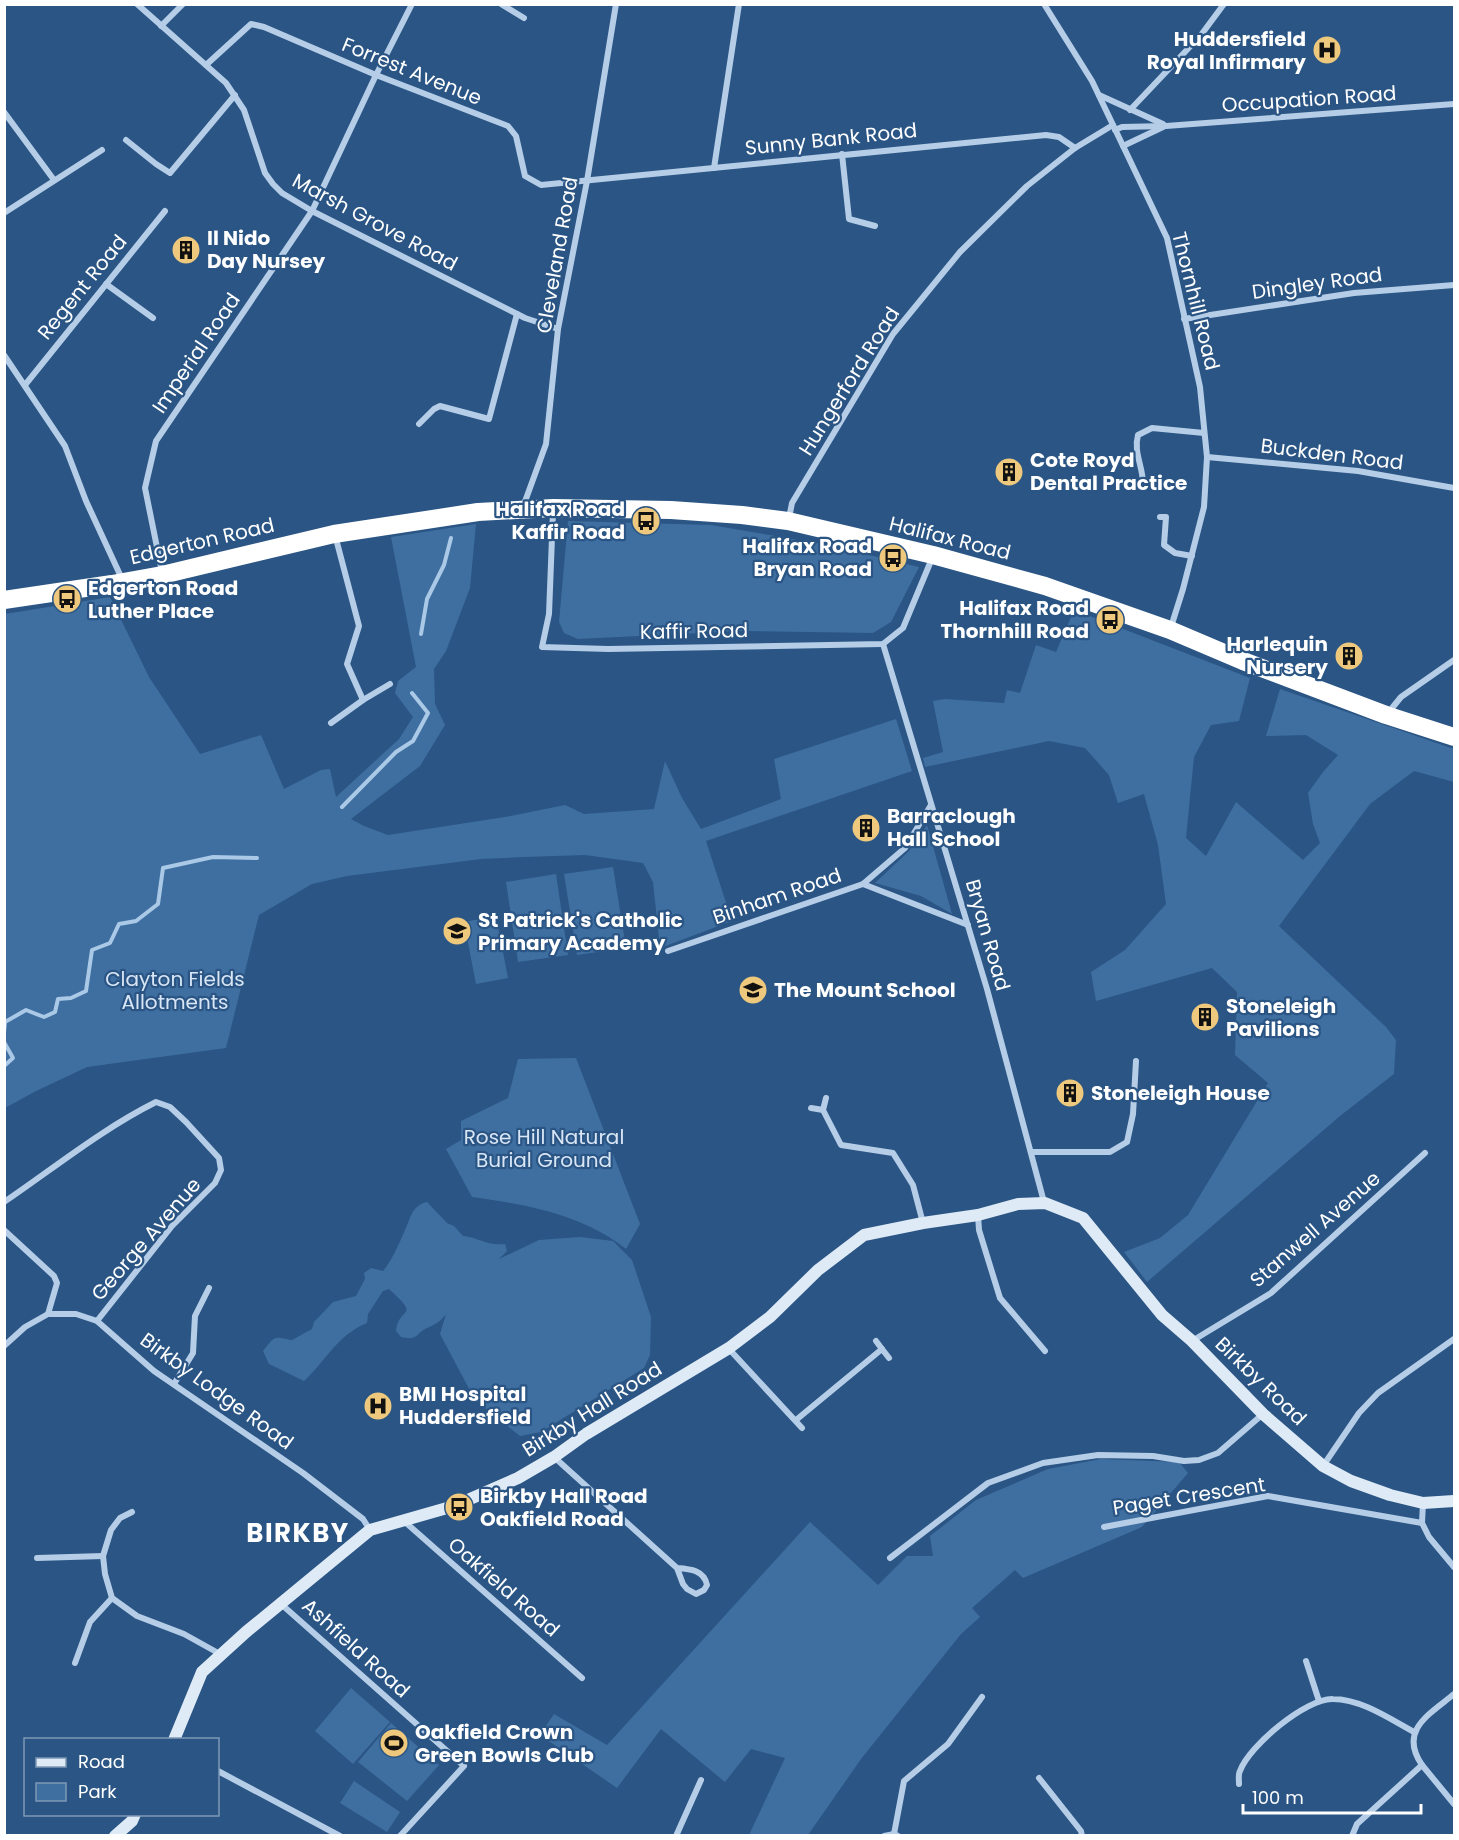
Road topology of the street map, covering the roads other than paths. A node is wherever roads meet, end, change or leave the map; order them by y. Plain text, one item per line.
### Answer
1 (137, 4) edge
2 (183, 4) edge
3 (412, 4) edge
4 (501, 4) edge
5 (616, 4) edge
6 (739, 4) edge
7 (1044, 4) edge
8 (1224, 4) edge
9 (524, 18) dead end
10 (161, 26) junction
11 (206, 65) junction
12 (376, 75) junction
13 (235, 95) junction
14 (1098, 95) junction
15 (1455, 104) edge
16 (1130, 110) junction
17 (4, 112) edge
18 (1166, 126) junction
19 (1114, 127) junction
20 (126, 140) dead end
21 (1123, 146) junction
22 (1075, 148) junction
23 (102, 150) dead end
24 (842, 154) junction
25 (714, 168) junction
26 (54, 180) junction
27 (587, 182) junction
28 (165, 211) dead end
29 (312, 211) junction
30 (4, 213) edge
31 (875, 226) dead end
32 (106, 284) junction
33 (1455, 285) edge
34 (517, 314) junction
35 (153, 318) dead end
36 (1184, 319) junction
37 (558, 329) junction
38 (4, 355) edge
39 (25, 385) junction
40 (419, 424) dead end
41 (1204, 433) junction
42 (1207, 457) junction
43 (1143, 486) dead end
44 (1454, 488) edge
45 (523, 508) junction
46 (553, 508) junction
47 (1160, 517) dead end
48 (788, 522) junction
49 (409, 523) joint
50 (334, 534) junction
51 (933, 555) junction
52 (1192, 556) junction
53 (162, 575) junction
54 (124, 582) junction
55 (4, 600) edge
56 (1170, 630) junction
57 (883, 644) junction
58 (1455, 660) edge
59 (390, 684) dead end
60 (363, 700) junction
61 (1386, 715) junction
62 (331, 723) dead end
63 (1455, 737) edge
64 (931, 806) junction
65 (863, 884) junction
66 (968, 925) junction
67 (668, 951) dead end
68 (1136, 1061) dead end
69 (826, 1098) dead end
70 (811, 1108) dead end
71 (823, 1110) junction
72 (1031, 1152) junction
73 (1425, 1153) dead end
74 (4, 1202) edge
75 (1045, 1203) junction
76 (978, 1215) junction
77 (1083, 1218) joint
78 (923, 1222) junction
79 (4, 1230) edge
80 (209, 1288) dead end
81 (48, 1314) junction
82 (97, 1320) junction
83 (1455, 1339) edge
84 (876, 1341) dead end
85 (1192, 1341) junction
86 (4, 1346) edge
87 (729, 1348) junction
88 (882, 1349) junction
89 (1045, 1351) dead end
90 (889, 1358) dead end
91 (174, 1384) junction
92 (1263, 1414) junction
93 (796, 1420) junction
94 (802, 1428) dead end
95 (554, 1457) junction
96 (1323, 1466) junction
97 (1455, 1501) edge
98 (1423, 1503) junction
99 (132, 1512) dead end
100 (405, 1521) junction
101 (1422, 1523) junction
102 (1104, 1527) dead end
103 (370, 1530) junction
104 (103, 1556) junction
105 (37, 1558) dead end
106 (890, 1558) dead end
107 (1455, 1567) edge
108 (677, 1568) junction
109 (112, 1598) junction
110 (281, 1604) junction
111 (220, 1654) junction
112 (1306, 1661) dead end
113 (75, 1663) dead end
114 (582, 1678) dead end
115 (1455, 1694) edge
116 (982, 1697) dead end
117 (1319, 1701) junction
118 (1414, 1732) junction
119 (175, 1738) edge
120 (1422, 1765) junction
121 (219, 1772) edge
122 (1039, 1778) dead end
123 (701, 1780) dead end
124 (1239, 1784) dead end
125 (1455, 1804) edge
126 (134, 1816) edge
127 (896, 1835) edge
128 (115, 1836) edge
129 (340, 1836) edge
130 (400, 1836) edge
131 (676, 1836) edge
132 (884, 1836) edge
133 (1082, 1836) edge
134 (1352, 1836) edge

1 - 10 street, Marsh Grove Road
2 - 10 street
3 - 12 street, Imperial Road
4 - 9 street
5 - 27 street, Cleveland Road
6 - 25 street
7 - 14 street, Thornhill Road
8 - 16 street
10 - 11 street, Marsh Grove Road
11 - 12 street, Forrest Avenue
11 - 13 street, Marsh Grove Road
12 - 27 street, Forrest Avenue
12 - 29 street, Imperial Road
13 - 20 street
13 - 29 street, Marsh Grove Road
14 - 16 street, Occupation Road
14 - 19 street, Thornhill Road
15 - 18 street, Occupation Road
16 - 18 street, Occupation Road
17 - 26 street
18 - 19 street, Occupation Road
18 - 21 street, Occupation Road
19 - 21 street, Thornhill Road
19 - 22 street, Hungerford Road
21 - 36 street, Thornhill Road
22 - 24 street, Sunny Bank Road
22 - 48 street, Hungerford Road
23 - 26 street
24 - 25 street, Sunny Bank Road
24 - 31 street
25 - 27 street, Sunny Bank Road
26 - 30 street
27 - 37 street, Cleveland Road
28 - 32 street, Regent Road
29 - 34 street, Marsh Grove Road
29 - 53 street, Imperial Road
32 - 35 street
32 - 39 street, Regent Road
33 - 36 street, Dingley Road
34 - 37 street, Marsh Grove Road
34 - 40 street
36 - 41 street, Thornhill Road
37 - 45 street, Cleveland Road
38 - 39 street
39 - 54 street
41 - 42 street, Thornhill Road
41 - 43 street
42 - 44 street, Buckden Road
42 - 52 street, Thornhill Road
45 - 46 highway, Halifax Road
45 - 49 highway, Halifax Road
46 - 48 highway, Halifax Road
46 - 57 street, Kaffir Road
47 - 52 street
48 - 51 highway, Halifax Road
49 - 50 highway, Edgerton Road
50 - 53 highway, Edgerton Road
50 - 60 street
51 - 56 highway, Halifax Road
51 - 57 street
52 - 56 street, Thornhill Road
53 - 54 highway, Edgerton Road
54 - 55 highway, Edgerton Road
56 - 61 highway, Halifax Road
57 - 64 street, Bryan Road
58 - 61 street
59 - 60 street
60 - 62 street
61 - 63 highway, Halifax Road
64 - 65 street, Binham Road
64 - 66 street, Bryan Road
65 - 66 street, Binham Road
65 - 67 street, Binham Road
66 - 72 street, Bryan Road
68 - 72 street
69 - 71 street
70 - 71 street
71 - 78 street
72 - 75 street, Bryan Road
73 - 85 street, Stanwell Avenue
74 - 82 street, George Avenue
75 - 76 street, Birkby Hall Road
75 - 77 street, Birkby Hall Road
76 - 78 street, Birkby Hall Road
76 - 89 street
77 - 85 street, Birkby Road
78 - 87 street, Birkby Hall Road
79 - 81 street
80 - 91 street
81 - 82 street
81 - 86 street
82 - 91 street, Birkby Lodge Road
83 - 96 street
84 - 88 street
85 - 92 street, Birkby Road
87 - 93 street
87 - 95 street, Birkby Hall Road
88 - 90 street
88 - 93 street
91 - 103 street, Birkby Lodge Road
92 - 96 street, Birkby Road
92 - 106 street
93 - 94 street
95 - 100 street, Birkby Hall Road
95 - 108 street
96 - 98 street, Birkby Road
97 - 98 street, Birkby Road
98 - 101 street
99 - 104 street
100 - 103 street, Birkby Hall Road
100 - 114 street, Oakfield Road
101 - 102 street, Paget Crescent
101 - 107 street
103 - 110 street, Birkby Hall Road
104 - 105 street
104 - 109 street
108 - 108 street
109 - 111 street
109 - 113 street
110 - 111 street, Birkby Hall Road
110 - 130 street, Ashfield Road
111 - 119 street, Birkby Hall Road
112 - 117 street
115 - 118 street
116 - 127 street
117 - 118 street
117 - 124 street
118 - 120 street
120 - 125 street
120 - 134 street
121 - 129 street
122 - 133 street
123 - 131 street
126 - 128 street
127 - 132 street

